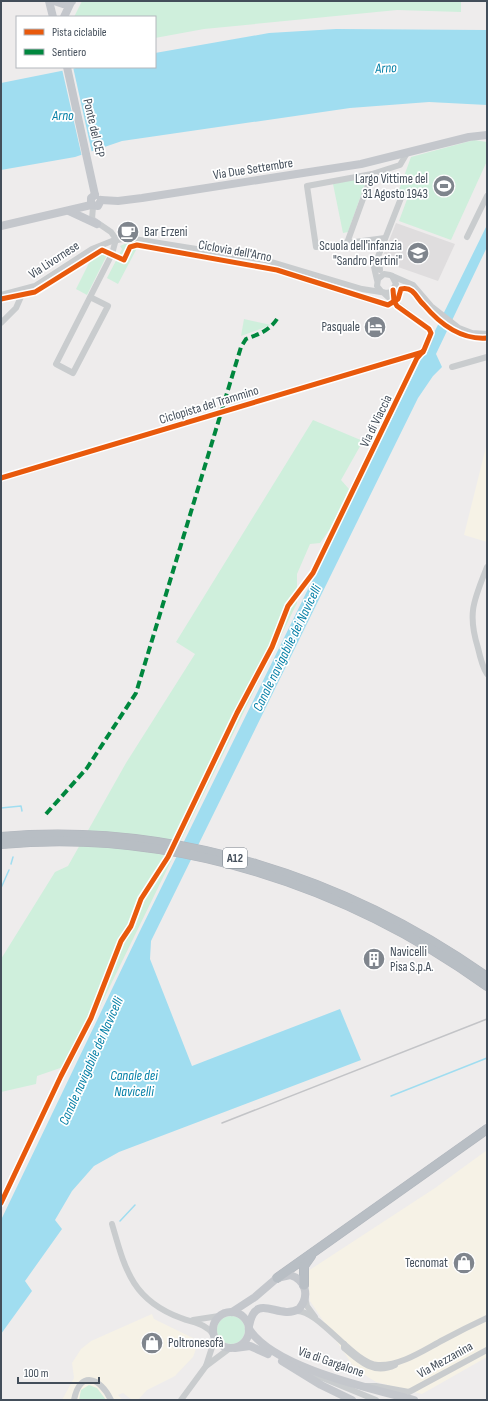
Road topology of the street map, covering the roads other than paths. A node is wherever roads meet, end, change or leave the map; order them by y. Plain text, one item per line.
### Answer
1 (49, 1) edge
2 (54, 1) edge
3 (71, 1) edge
4 (53, 16) edge
5 (64, 16) edge
6 (67, 68) edge
7 (487, 135) edge
8 (407, 153) junction
9 (372, 174) junction
10 (403, 193) dead end
11 (487, 196) edge
12 (98, 197) junction
13 (92, 206) junction
14 (69, 211) junction
15 (97, 224) junction
16 (1, 226) edge
17 (467, 237) dead end
18 (386, 238) junction
19 (116, 239) junction
20 (347, 243) junction
21 (377, 270) junction
22 (390, 275) junction
23 (377, 281) junction
24 (410, 283) junction
25 (363, 289) junction
26 (394, 289) junction
27 (24, 290) junction
28 (383, 292) junction
29 (1, 295) edge
30 (90, 297) junction
31 (394, 301) junction
32 (1, 323) edge
33 (487, 334) edge
34 (487, 357) edge
35 (452, 367) dead end
36 (487, 567) edge
37 (313, 573) dead end
38 (487, 674) edge
39 (1, 837) edge
40 (52, 839) junction
41 (1, 844) edge
42 (487, 977) edge
43 (487, 986) edge
44 (487, 1129) edge
45 (112, 1224) dead end
46 (316, 1250) junction
47 (277, 1278) junction
48 (304, 1285) junction
49 (305, 1297) junction
50 (232, 1312) junction
51 (293, 1312) junction
52 (219, 1316) junction
53 (487, 1318) edge
54 (188, 1320) junction
55 (317, 1320) junction
56 (249, 1327) junction
57 (214, 1336) junction
58 (232, 1348) junction
59 (487, 1350) edge
60 (285, 1360) junction
61 (206, 1366) junction
62 (363, 1386) junction
63 (414, 1390) junction
64 (74, 1400) edge
65 (111, 1400) edge
66 (182, 1400) edge
67 (352, 1400) edge
68 (376, 1400) edge
69 (414, 1400) edge

1 - 4 main road
2 - 3 main road
3 - 5 main road
6 - 12 main road, Ponte del CEP
7 - 8 main road, Via Due Settembre
8 - 9 street
8 - 12 main road, Via Due Settembre
9 - 20 street
9 - 20 street
10 - 18 street
11 - 17 street
12 - 13 main road
13 - 14 main road
13 - 15 street
14 - 15 main road
14 - 16 main road
15 - 19 street
18 - 20 street
18 - 21 street
19 - 25 street, Via Livornese
19 - 27 street, Via Livornese
19 - 30 street
21 - 22 street
21 - 23 street
22 - 23 street
22 - 24 street
22 - 26 street
23 - 25 street
23 - 28 street
24 - 26 street
24 - 33 street
25 - 28 street, Via Livornese
26 - 28 street
26 - 31 street
27 - 29 street, Via Livornese
27 - 32 street
28 - 31 street, Via di Viaccia
30 - 30 street
31 - 37 street, Via di Viaccia
34 - 35 street
36 - 38 street
39 - 40 highway, A12
40 - 41 highway, A12
40 - 42 highway, A12
40 - 43 highway, A12
44 - 46 highway
45 - 54 street
46 - 47 highway
46 - 48 highway
47 - 48 main road
47 - 50 main road
48 - 49 main road
49 - 51 main road
49 - 55 street
50 - 52 main road
50 - 56 main road
51 - 55 street
51 - 56 main road
52 - 54 street
52 - 57 main road
53 - 55 street
54 - 57 street
56 - 58 main road
56 - 60 main road, Via di Gargalone
57 - 58 main road
57 - 61 street
58 - 60 main road, Via di Gargalone
58 - 61 street
59 - 63 street, Via Mezzanina
60 - 62 main road, Via di Gargalone
60 - 67 main road, Via di Gargalone
60 - 68 street
61 - 66 street
62 - 63 street
62 - 69 main road, Via di Gargalone
63 - 69 street
64 - 65 street

